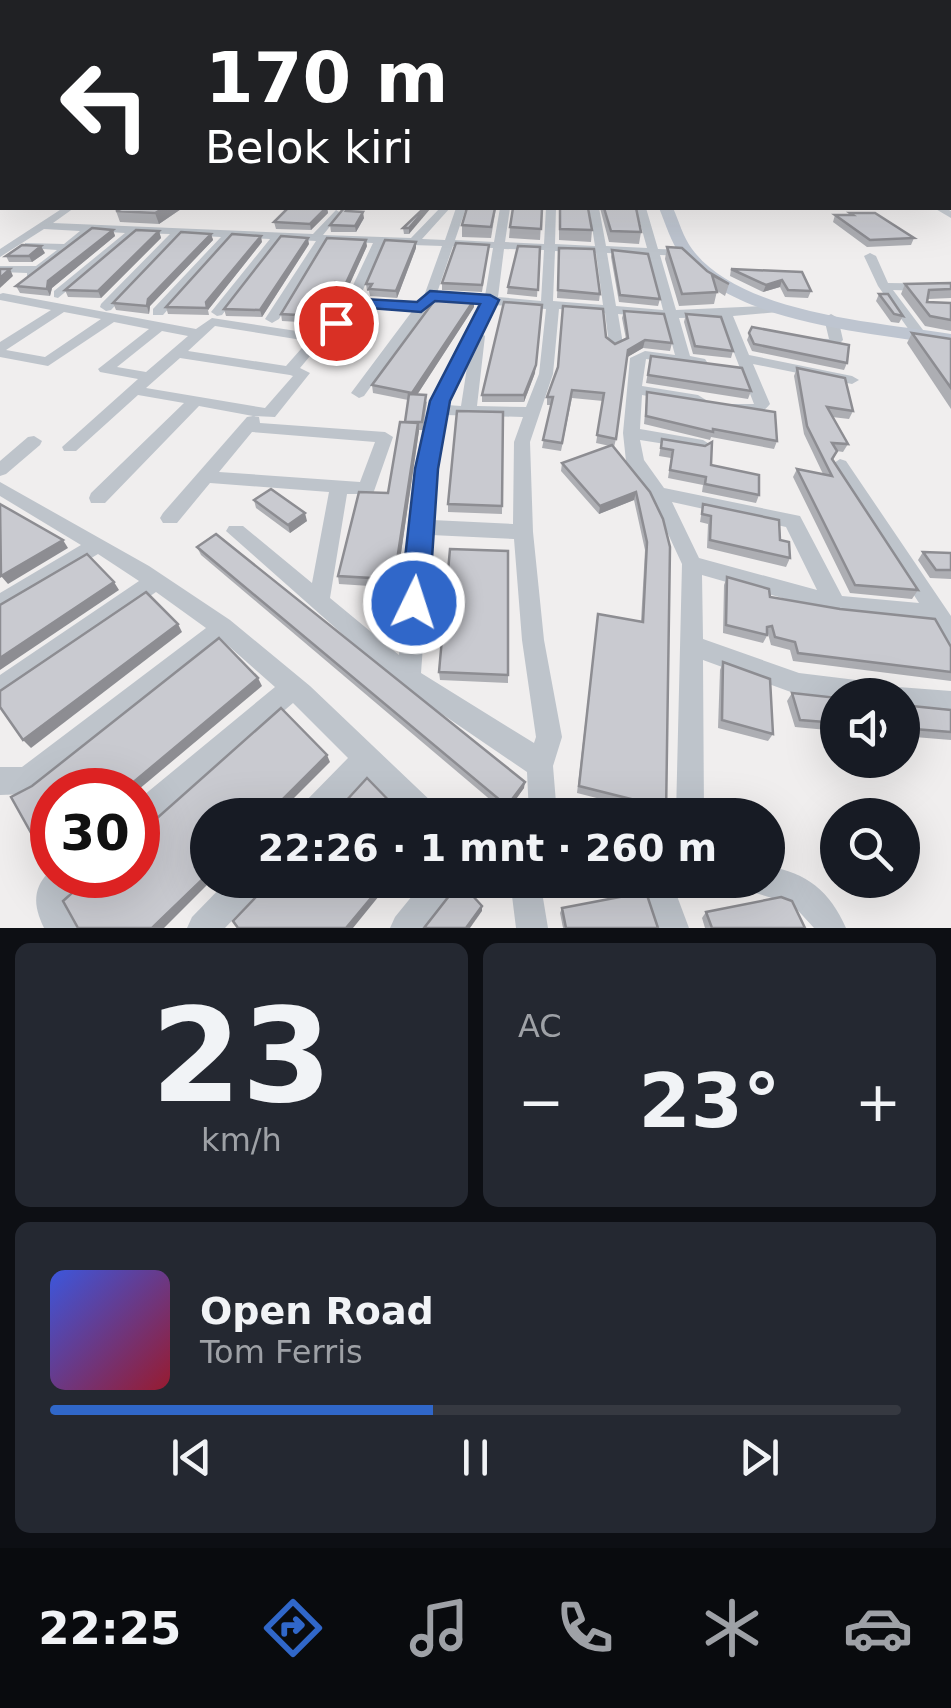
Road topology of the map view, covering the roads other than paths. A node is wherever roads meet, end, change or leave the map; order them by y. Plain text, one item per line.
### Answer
1 (66, 210) edge
2 (443, 210) edge
3 (460, 210) edge
4 (505, 210) edge
5 (552, 210) edge
6 (594, 210) edge
7 (642, 210) edge
8 (667, 210) edge
9 (336, 213) edge
10 (42, 226) junction
11 (89, 230) junction
12 (134, 231) junction
13 (177, 233) junction
14 (229, 234) junction
15 (278, 236) junction
16 (319, 238) junction
17 (379, 241) junction
18 (414, 242) junction
19 (446, 244) junction
20 (30, 246) edge
21 (498, 246) junction
22 (66, 247) junction
23 (548, 248) junction
24 (598, 249) junction
25 (652, 252) junction
26 (686, 253) junction
27 (0, 254) edge
28 (870, 256) dead end
29 (0, 269) edge
30 (38, 270) junction
31 (884, 286) junction
32 (951, 288) edge
33 (5, 300) edge
34 (490, 300) junction
35 (61, 301) junction
36 (352, 302) junction
37 (426, 302) junction
38 (550, 304) junction
39 (778, 308) junction
40 (609, 310) junction
41 (217, 312) dead end
42 (108, 313) junction
43 (670, 314) junction
44 (727, 317) junction
45 (831, 318) junction
46 (272, 319) dead end
47 (158, 320) junction
48 (480, 320) junction
49 (336, 323) dead end
50 (748, 326) edge
51 (198, 334) junction
52 (919, 334) junction
53 (806, 339) edge
54 (951, 340) edge
55 (616, 344) edge
56 (0, 350) edge
57 (177, 352) junction
58 (684, 360) junction
59 (748, 364) junction
60 (290, 371) junction
61 (148, 377) junction
62 (852, 380) dead end
63 (634, 388) junction
64 (134, 390) junction
65 (359, 393) dead end
66 (195, 401) junction
67 (439, 410) junction
68 (468, 411) junction
69 (532, 412) junction
70 (254, 420) junction
71 (630, 433) junction
72 (34, 441) dead end
73 (702, 445) edge
74 (70, 446) dead end
75 (840, 465) edge
76 (0, 470) edge
77 (206, 477) junction
78 (340, 487) junction
79 (0, 488) edge
80 (658, 493) junction
81 (98, 498) dead end
82 (170, 518) dead end
83 (420, 527) junction
84 (236, 531) dead end
85 (523, 532) junction
86 (97, 546) junction
87 (692, 564) junction
88 (154, 582) junction
89 (319, 602) junction
90 (0, 604) edge
91 (836, 604) junction
92 (939, 605) edge
93 (224, 628) junction
94 (951, 637) edge
95 (690, 645) junction
96 (409, 678) junction
97 (820, 687) edge
98 (292, 688) junction
99 (0, 689) edge
100 (920, 699) edge
101 (951, 703) edge
102 (366, 759) junction
103 (540, 766) junction
104 (0, 781) edge
105 (328, 798) edge
106 (407, 798) edge
107 (542, 798) edge
108 (690, 798) edge
109 (160, 799) edge
110 (785, 885) edge
111 (51, 898) edge
112 (233, 898) edge
113 (430, 898) edge
114 (528, 898) edge
115 (662, 898) edge
116 (206, 927) edge
117 (62, 928) edge
118 (406, 928) edge
119 (532, 928) edge
120 (673, 928) edge
121 (830, 928) edge

1 - 10 street
2 - 18 street
3 - 19 street
4 - 21 street
5 - 23 street
6 - 24 street
7 - 25 street
8 - 26 street
9 - 16 street
10 - 11 street
10 - 27 street
11 - 12 street
11 - 22 street
12 - 13 street
12 - 35 street
13 - 14 street
13 - 42 street
14 - 15 street
14 - 47 street
15 - 16 street
15 - 41 street
16 - 17 street
16 - 46 street
17 - 18 street
17 - 36 street
18 - 19 street
19 - 21 street
19 - 37 street
20 - 22 street
21 - 23 street
21 - 34 street
22 - 30 street
23 - 24 street
23 - 38 street
24 - 25 street
24 - 40 street
25 - 26 street
25 - 43 street
26 - 39 street
28 - 31 street
29 - 30 street
30 - 33 street
31 - 32 street
31 - 52 street
33 - 35 street
34 - 37 street
34 - 38 street
34 - 48 street
35 - 42 street
35 - 56 street
36 - 37 street
36 - 49 street
37 - 65 street
38 - 40 street
38 - 69 street
39 - 44 street
39 - 45 street
40 - 43 street
40 - 55 street
42 - 47 street
42 - 56 street
43 - 44 street
43 - 58 street
44 - 50 street
44 - 59 street
45 - 52 street
45 - 53 street
47 - 51 street
47 - 61 street
48 - 67 street
48 - 68 street
51 - 57 street
51 - 60 street
52 - 54 street
57 - 60 street
57 - 61 street
58 - 59 street
58 - 63 street
59 - 62 street
59 - 63 street
60 - 70 street
61 - 64 street
63 - 71 street
64 - 66 street
64 - 74 street
66 - 70 street
66 - 81 street
67 - 68 street
67 - 83 street
68 - 69 street
69 - 85 street
70 - 77 street
70 - 78 street
71 - 73 street
71 - 80 street
72 - 76 street
75 - 92 street
77 - 78 street
77 - 82 street
78 - 89 street
79 - 86 street
80 - 87 street
80 - 91 street
83 - 85 street
83 - 96 street
84 - 89 street
85 - 103 street
86 - 88 street
86 - 90 street
87 - 91 street
87 - 95 street
88 - 93 street
88 - 99 street
89 - 96 street
91 - 92 street
92 - 94 street
93 - 98 street
93 - 104 street
95 - 97 street
95 - 108 street
96 - 103 street
98 - 102 street
98 - 109 street
100 - 101 street
102 - 105 street
102 - 106 street
103 - 107 street
110 - 121 street
111 - 117 street
112 - 116 street
113 - 118 street
114 - 119 street
115 - 120 street

